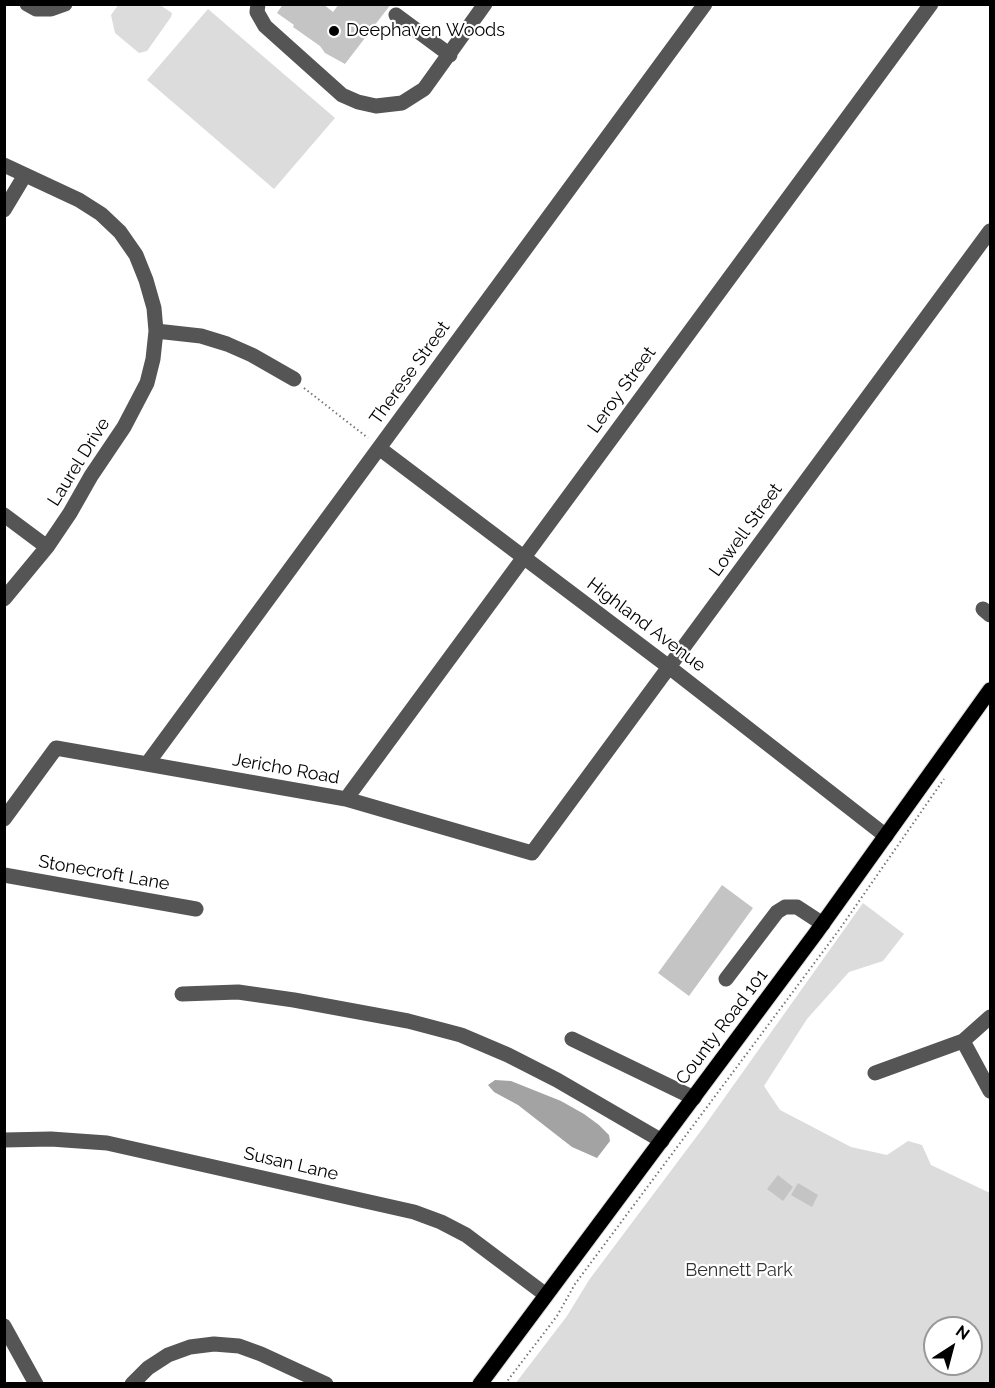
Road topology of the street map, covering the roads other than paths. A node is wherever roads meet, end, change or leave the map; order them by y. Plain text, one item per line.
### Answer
1 (27, 4) edge
2 (65, 4) edge
3 (258, 4) edge
4 (485, 4) edge
5 (705, 4) edge
6 (931, 4) edge
7 (396, 15) dead end
8 (450, 55) junction
9 (4, 165) edge
10 (25, 175) junction
11 (4, 210) edge
12 (990, 231) edge
13 (156, 331) junction
14 (294, 380) road end
15 (379, 448) junction
16 (4, 515) edge
17 (47, 547) junction
18 (524, 557) junction
19 (4, 599) edge
20 (669, 667) junction
21 (990, 690) edge
22 (147, 764) junction
23 (346, 799) junction
24 (4, 819) edge
25 (886, 836) junction
26 (532, 853) joint
27 (4, 874) edge
28 (196, 909) dead end
29 (823, 924) junction
30 (726, 978) dead end
31 (183, 994) dead end
32 (990, 1017) edge
33 (572, 1039) dead end
34 (963, 1041) junction
35 (875, 1073) dead end
36 (990, 1091) edge
37 (694, 1098) junction
38 (4, 1140) edge
39 (662, 1141) junction
40 (546, 1295) junction
41 (4, 1326) edge
42 (36, 1383) edge
43 (132, 1383) edge
44 (326, 1383) edge
45 (480, 1383) edge

1 - 2 street
3 - 8 street
4 - 8 street
5 - 15 street, Therese Street
6 - 18 street, Leroy Street
7 - 8 street
9 - 10 street
10 - 11 street
10 - 13 street
12 - 20 street, Lowell Street
13 - 14 street
13 - 17 street, Laurel Drive
15 - 18 street, Highland Avenue
15 - 22 street, Therese Street
16 - 17 street
17 - 19 street, Laurel Drive
18 - 20 street, Highland Avenue
18 - 23 street, Leroy Street
20 - 25 street, Highland Avenue
20 - 26 street, Lowell Street
21 - 25 main road, County Road 101
22 - 23 street, Jericho Road
22 - 24 street, Jericho Road
23 - 26 street, Jericho Road
25 - 29 main road, County Road 101
27 - 28 street, Stonecroft Lane
29 - 30 street
29 - 37 main road, County Road 101
31 - 39 street
32 - 34 street
33 - 37 street
34 - 35 street
34 - 36 street
37 - 39 main road, County Road 101
38 - 40 street, Susan Lane
39 - 40 main road, County Road 101
40 - 45 main road, County Road 101
41 - 42 street
43 - 44 street

